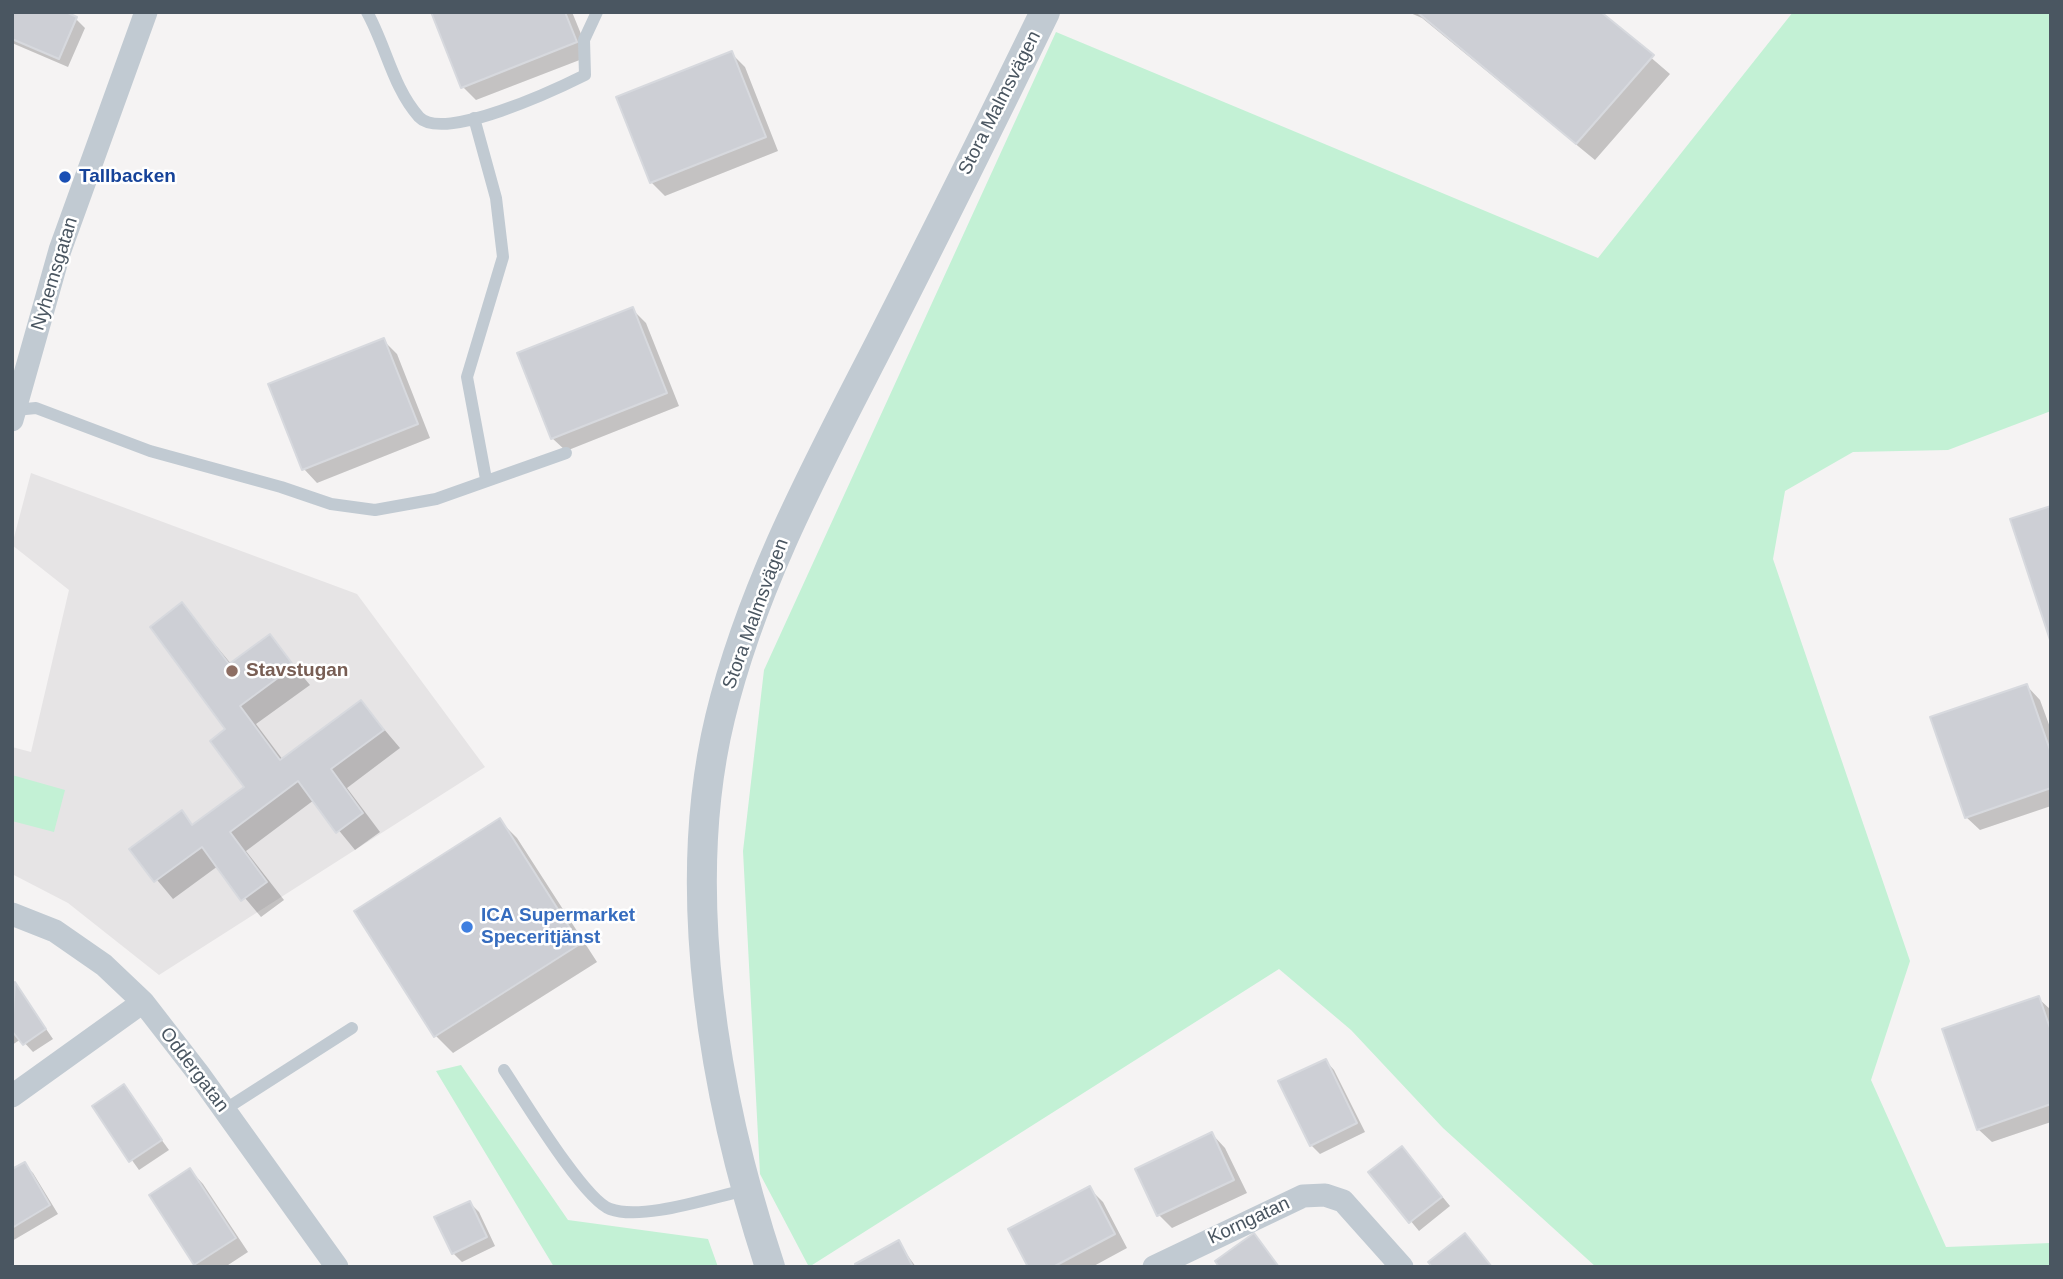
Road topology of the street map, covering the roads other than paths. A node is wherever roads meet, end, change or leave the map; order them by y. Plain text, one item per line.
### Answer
1 (146, 12) edge
2 (366, 12) edge
3 (597, 12) edge
4 (1045, 12) edge
5 (474, 118) junction
6 (14, 415) edge
7 (566, 453) dead end
8 (486, 479) junction
9 (12, 914) edge
10 (143, 1002) junction
11 (352, 1028) dead end
12 (504, 1070) dead end
13 (12, 1096) edge
14 (224, 1110) junction
15 (747, 1190) junction
16 (337, 1267) edge
17 (770, 1267) edge
18 (1154, 1267) edge
19 (1402, 1267) edge

1 - 6 street, Nyhemsgatan
2 - 5 lane
3 - 5 lane
4 - 15 street, Stora Malmsvägen
5 - 8 lane
6 - 8 lane
7 - 8 lane
9 - 10 street, Oddergatan
10 - 13 street
10 - 14 street, Oddergatan
11 - 14 lane
12 - 15 lane
14 - 16 street, Oddergatan
15 - 17 street, Stora Malmsvägen
18 - 19 street, Korngatan

